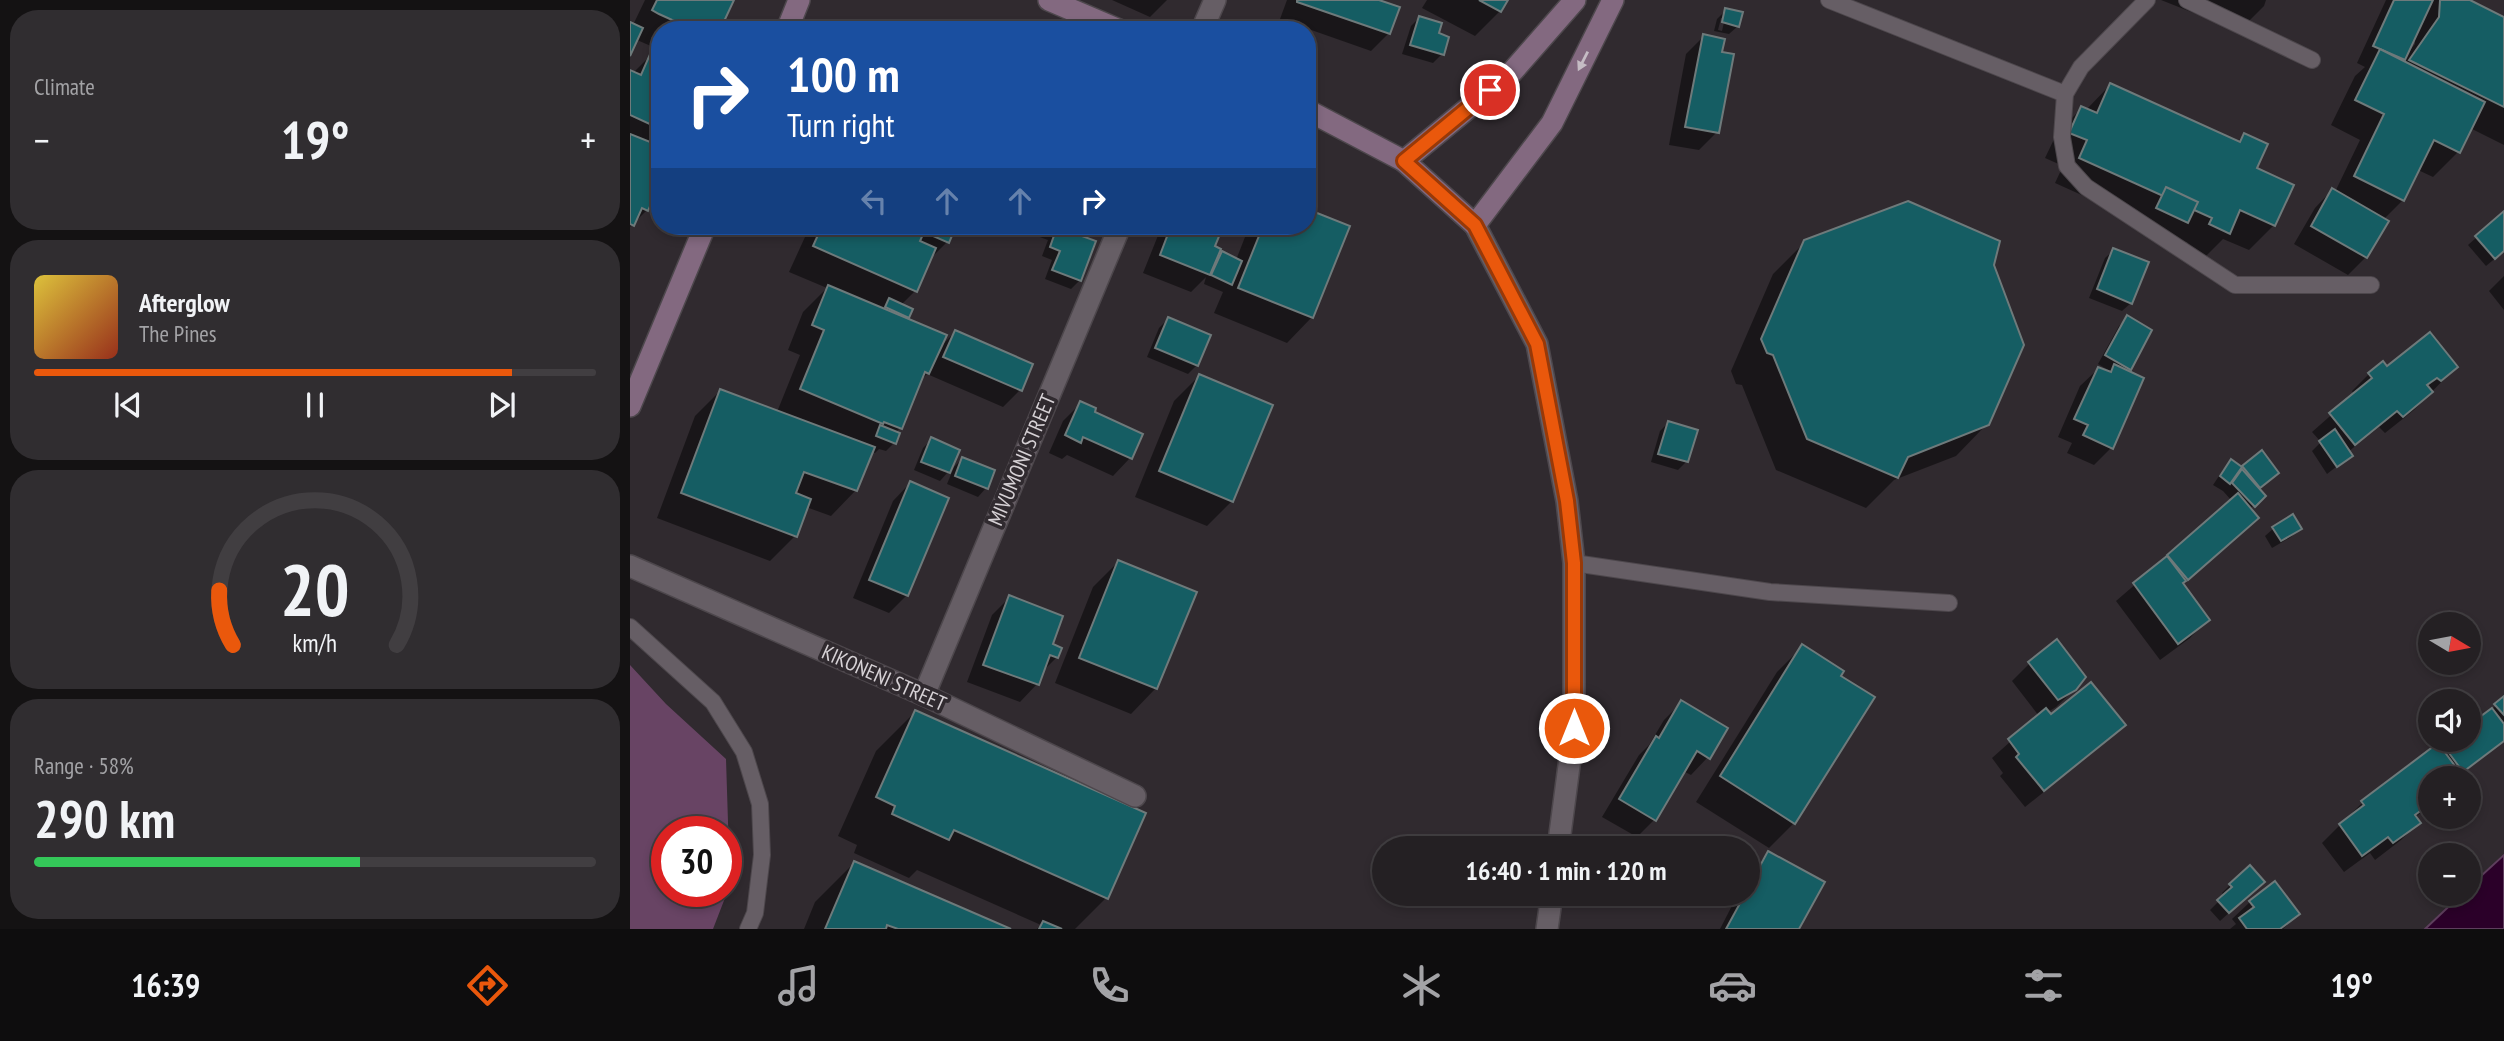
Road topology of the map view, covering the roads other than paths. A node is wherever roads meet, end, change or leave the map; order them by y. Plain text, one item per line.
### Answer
1 (799, 0) edge
2 (1049, 0) edge
3 (1215, 0) edge
4 (1576, 0) edge
5 (1613, 0) edge
6 (1829, 0) edge
7 (2147, 0) edge
8 (2187, 0) edge
9 (791, 21) edge
10 (1098, 21) edge
11 (1206, 21) edge
12 (2312, 60) dead end
13 (2065, 94) junction
14 (1316, 115) edge
15 (1404, 161) junction
16 (1475, 225) junction
17 (701, 235) edge
18 (1116, 235) edge
19 (2371, 285) dead end
20 (630, 406) edge
21 (1574, 563) junction
22 (630, 565) edge
23 (1949, 603) dead end
24 (630, 627) edge
25 (924, 695) junction
26 (1135, 796) dead end
27 (1560, 836) edge
28 (1550, 906) edge
29 (748, 929) edge
30 (1547, 929) edge

1 - 9 main road
2 - 10 main road
3 - 11 street
4 - 15 main road
5 -> 16 main road
6 - 13 lane
7 - 13 lane
8 - 12 lane
13 - 19 lane
14 - 15 main road
15 - 16 main road
16 - 21 street
17 - 20 main road
18 - 25 street, MIVUMONI STREET
21 - 23 lane
21 - 27 street
22 - 25 street, KIKONENI STREET
24 - 29 lane
25 - 26 street, KIKONENI STREET
28 - 30 street

